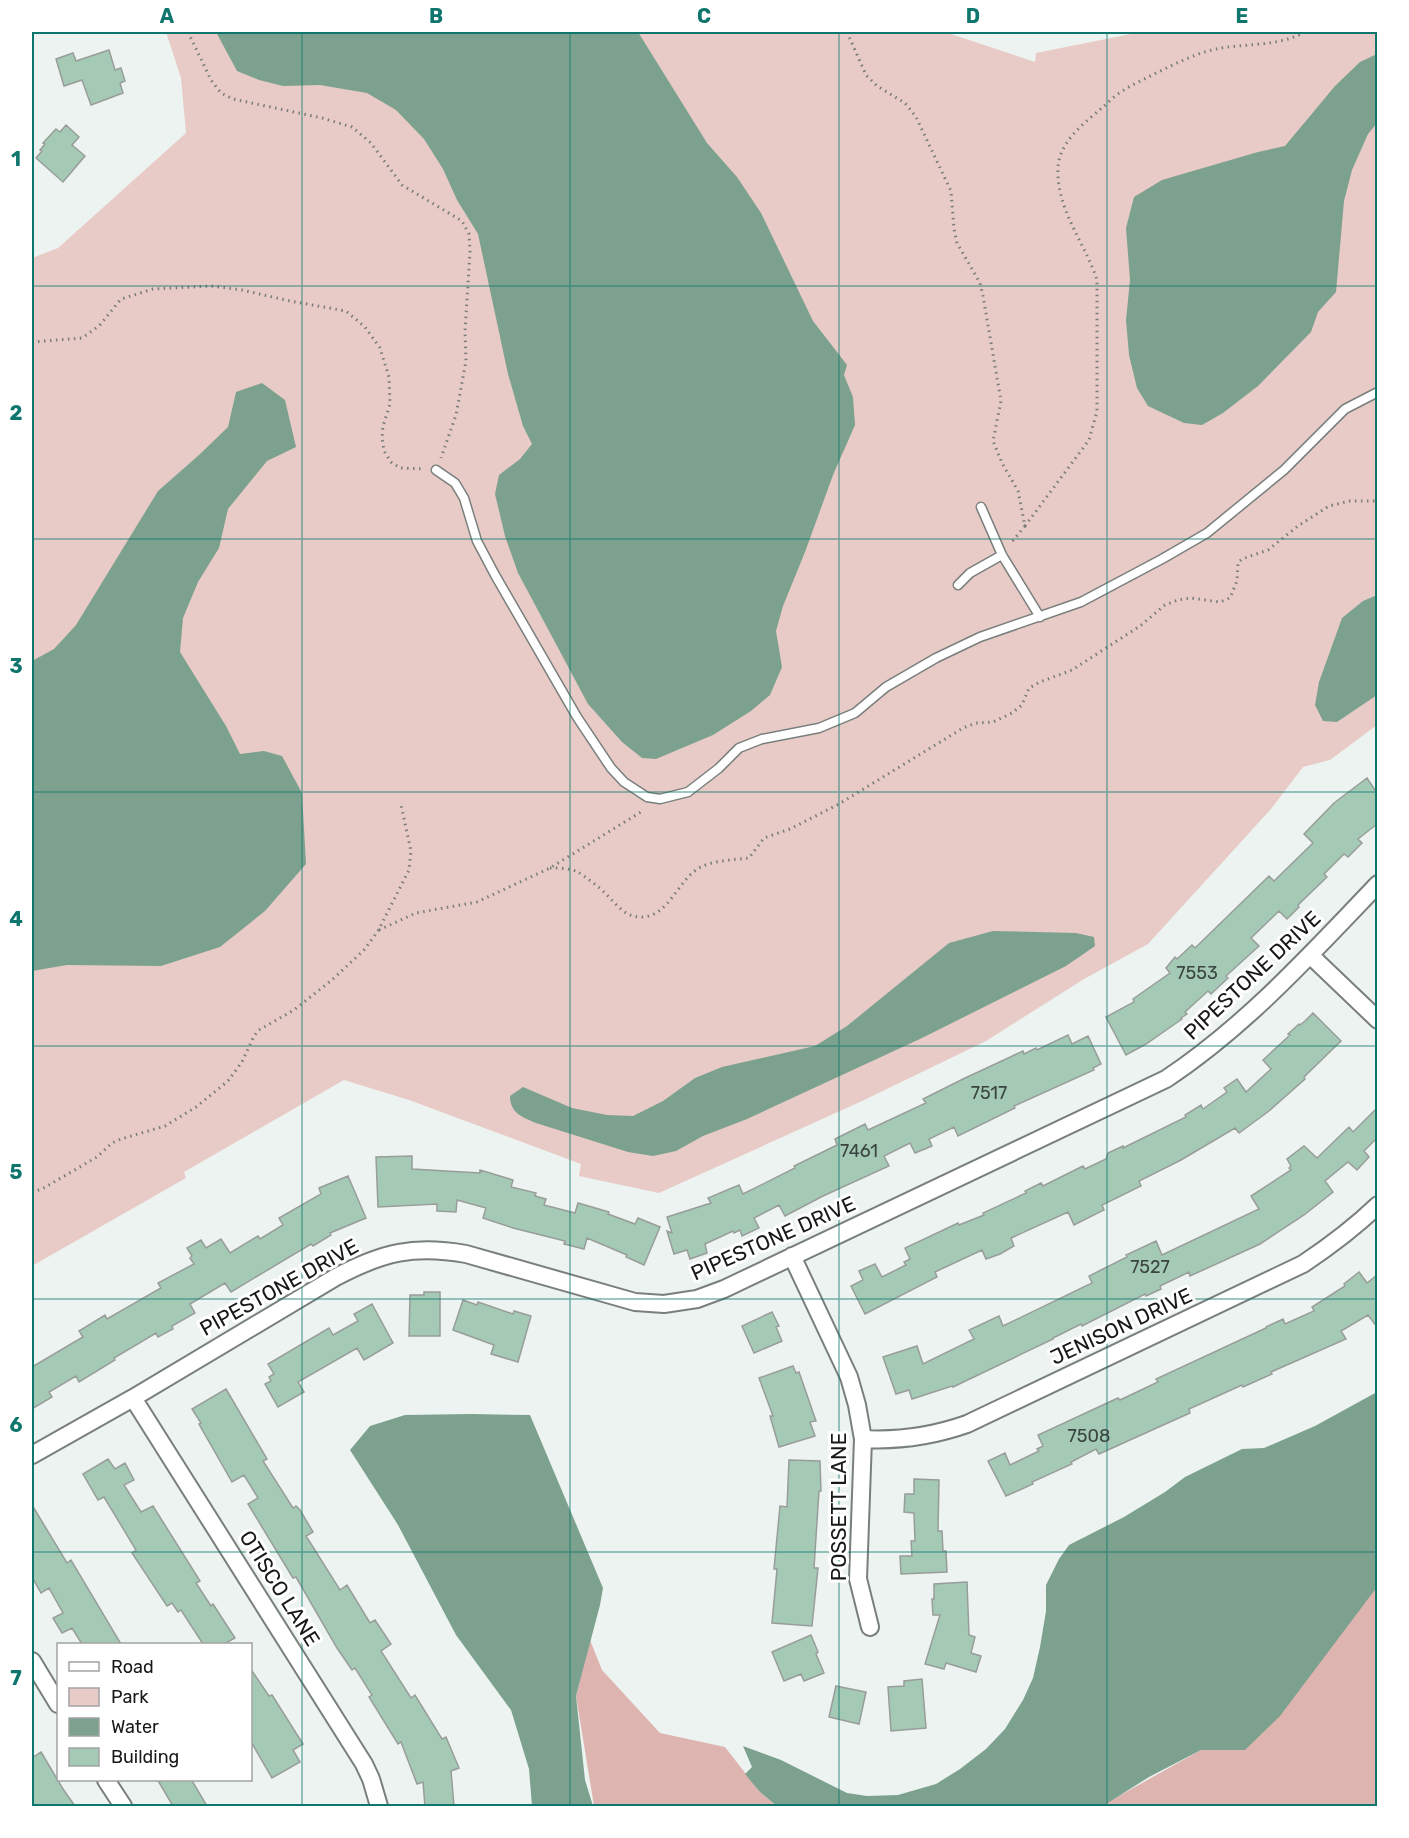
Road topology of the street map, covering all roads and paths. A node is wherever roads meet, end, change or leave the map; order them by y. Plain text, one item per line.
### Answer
1 (188, 32) edge
2 (847, 32) edge
3 (1305, 32) edge
4 (32, 342) edge
5 (1377, 392) edge
6 (436, 470) junction
7 (1377, 501) edge
8 (981, 507) dead end
9 (1025, 526) junction
10 (1002, 555) junction
11 (958, 585) dead end
12 (1040, 617) junction
13 (660, 799) junction
14 (401, 805) dead end
15 (550, 868) junction
16 (1377, 884) edge
17 (378, 930) junction
18 (1310, 955) junction
19 (1377, 1020) edge
20 (32, 1192) edge
21 (1377, 1205) edge
22 (792, 1256) junction
23 (133, 1398) junction
24 (863, 1439) junction
25 (32, 1455) edge
26 (870, 1627) dead end
27 (32, 1661) edge
28 (57, 1702) edge
29 (107, 1781) edge
30 (123, 1806) edge
31 (379, 1806) edge

1 - 6 path
2 - 9 path
3 - 9 path
4 - 6 path
5 - 12 lane
6 - 13 lane
7 - 15 path
8 - 10 lane
9 - 10 path
10 - 11 lane
10 - 12 lane
12 - 13 lane
13 - 15 path
14 - 17 path
15 - 17 path
16 - 18 street, PIPESTONE DRIVE
17 - 20 path
18 - 19 street
18 - 22 street, PIPESTONE DRIVE
21 - 24 street, JENISON DRIVE
22 - 23 street, PIPESTONE DRIVE
22 - 24 street, POSSETT LANE
23 - 25 street, PIPESTONE DRIVE
23 - 31 street, OTISCO LANE
24 - 26 street, POSSETT LANE
27 - 28 street
29 - 30 street

